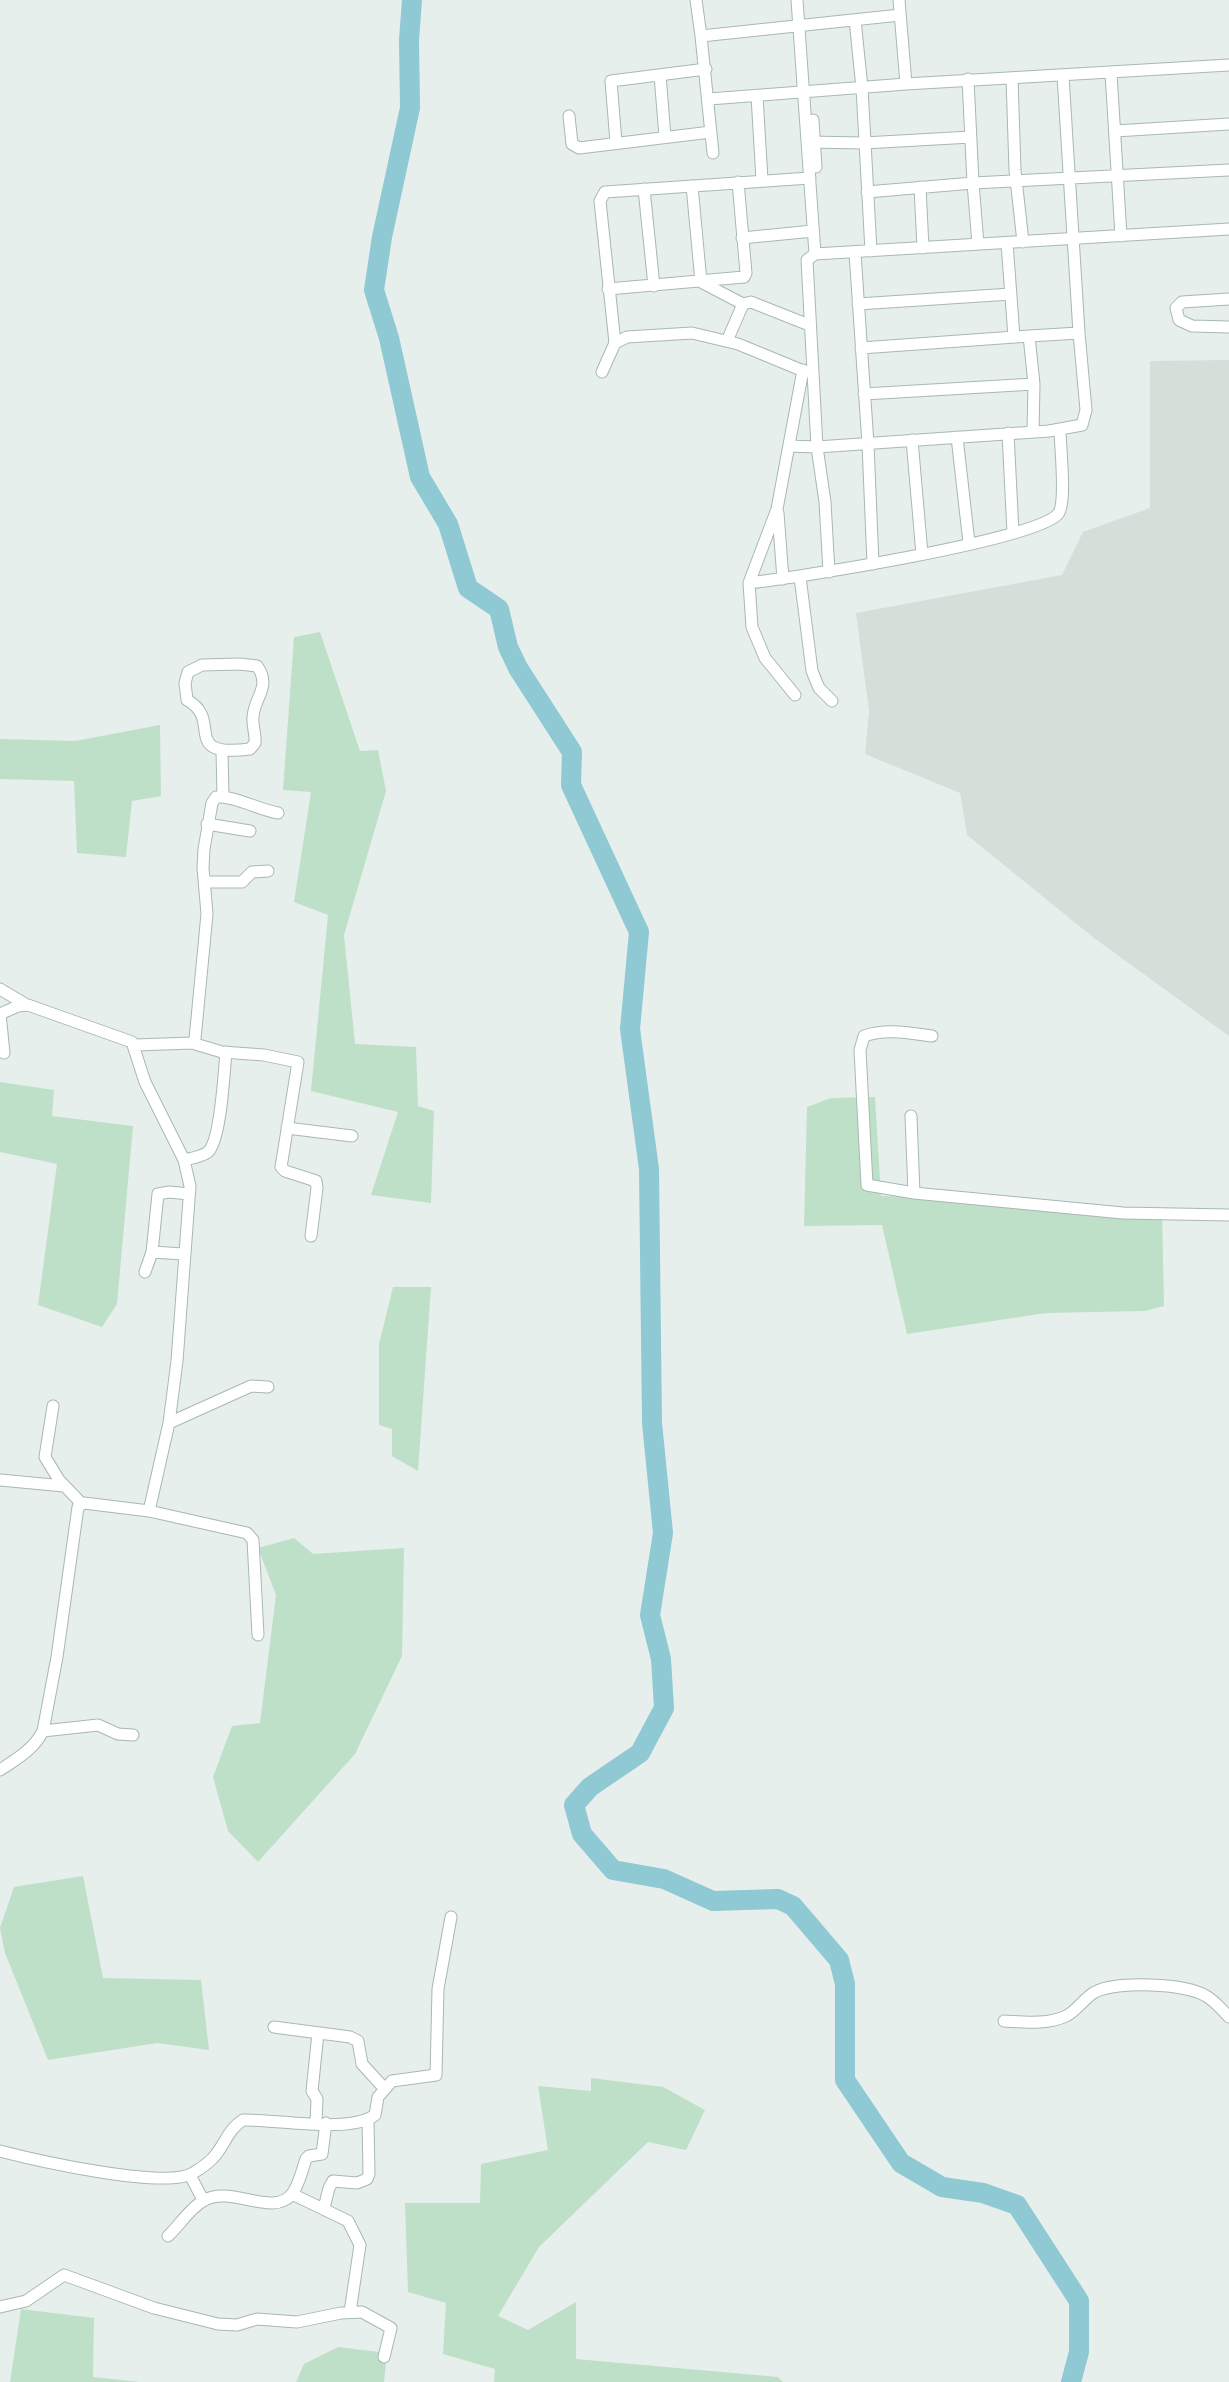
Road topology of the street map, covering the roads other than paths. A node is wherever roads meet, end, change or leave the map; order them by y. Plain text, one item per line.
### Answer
1 (696, 0) edge
2 (800, 0) edge
3 (899, 0) edge
4 (900, 15) junction
5 (855, 20) junction
6 (803, 25) junction
7 (701, 36) junction
8 (1229, 65) edge
9 (706, 69) junction
10 (1111, 73) junction
11 (660, 75) junction
12 (1063, 76) junction
13 (1012, 78) junction
14 (968, 79) junction
15 (906, 84) junction
16 (862, 88) junction
17 (807, 90) junction
18 (757, 96) junction
19 (709, 99) junction
20 (569, 116) dead end
21 (1229, 124) edge
22 (1115, 131) junction
23 (711, 132) junction
24 (665, 137) junction
25 (971, 137) junction
26 (811, 141) junction
27 (616, 142) junction
28 (864, 143) junction
29 (713, 153) dead end
30 (1229, 170) edge
31 (1118, 177) junction
32 (810, 178) junction
33 (1069, 179) junction
34 (762, 180) junction
35 (1017, 181) junction
36 (738, 182) junction
37 (973, 183) junction
38 (692, 186) junction
39 (920, 187) junction
40 (644, 189) junction
41 (867, 192) junction
42 (1229, 229) edge
43 (813, 231) junction
44 (1121, 236) junction
45 (742, 238) junction
46 (1073, 239) junction
47 (1023, 242) junction
48 (1007, 243) junction
49 (978, 244) junction
50 (923, 248) junction
51 (871, 251) junction
52 (855, 253) junction
53 (818, 254) junction
54 (701, 282) junction
55 (654, 286) junction
56 (608, 289) junction
57 (1011, 294) junction
58 (1229, 299) edge
59 (743, 304) junction
60 (858, 304) junction
61 (809, 325) junction
62 (1229, 327) edge
63 (1079, 333) junction
64 (1029, 336) junction
65 (1014, 337) junction
66 (727, 341) junction
67 (615, 343) junction
68 (861, 348) junction
69 (602, 372) dead end
70 (808, 373) junction
71 (1034, 384) junction
72 (864, 394) junction
73 (1060, 430) junction
74 (1033, 432) junction
75 (1008, 433) junction
76 (957, 437) junction
77 (912, 440) junction
78 (868, 444) junction
79 (789, 446) junction
80 (817, 447) junction
81 (777, 509) junction
82 (1013, 533) junction
83 (969, 543) junction
84 (922, 554) junction
85 (873, 564) junction
86 (829, 572) junction
87 (800, 577) junction
88 (783, 579) junction
89 (749, 583) junction
90 (795, 695) dead end
91 (832, 701) dead end
92 (222, 751) junction
93 (223, 796) junction
94 (278, 813) dead end
95 (207, 824) junction
96 (250, 831) dead end
97 (268, 871) dead end
98 (206, 882) junction
99 (0, 989) edge
100 (28, 1005) junction
101 (0, 1014) edge
102 (932, 1036) dead end
103 (192, 1043) junction
104 (135, 1045) junction
105 (226, 1052) junction
106 (4, 1053) dead end
107 (911, 1116) dead end
108 (287, 1128) junction
109 (352, 1136) dead end
110 (184, 1160) junction
111 (914, 1193) junction
112 (189, 1194) junction
113 (1229, 1215) edge
114 (311, 1236) dead end
115 (152, 1252) junction
116 (183, 1254) junction
117 (145, 1272) dead end
118 (268, 1387) dead end
119 (53, 1406) dead end
120 (169, 1423) junction
121 (0, 1480) edge
122 (64, 1486) junction
123 (82, 1504) junction
124 (149, 1511) junction
125 (258, 1635) dead end
126 (43, 1731) junction
127 (133, 1735) dead end
128 (0, 1770) edge
129 (451, 1917) dead end
130 (1229, 2017) edge
131 (1004, 2021) dead end
132 (274, 2027) dead end
133 (318, 2033) junction
134 (384, 2088) junction
135 (368, 2120) junction
136 (321, 2123) junction
137 (0, 2151) edge
138 (190, 2175) junction
139 (292, 2194) junction
140 (203, 2200) junction
141 (324, 2208) junction
142 (168, 2236) dead end
143 (0, 2307) edge
144 (350, 2312) junction
145 (384, 2357) dead end

1 - 7 street
2 - 6 street
3 - 4 street
4 - 5 street
4 - 15 street
5 - 6 street
5 - 16 street
6 - 7 street
6 - 17 street
7 - 9 street
8 - 10 street
9 - 11 street
9 - 19 street
10 - 12 street
10 - 22 street
11 - 24 street
11 - 27 street
12 - 13 street
12 - 33 street
13 - 14 street
13 - 35 street
14 - 15 street
14 - 25 street
15 - 16 street
16 - 17 street
16 - 28 street
17 - 18 street
17 - 26 street
18 - 19 street
18 - 34 street
19 - 23 street
20 - 27 street
21 - 22 street
22 - 31 street
23 - 24 street
23 - 29 street
24 - 27 street
25 - 28 street
25 - 37 street
26 - 28 street
26 - 32 street
26 - 53 street
28 - 41 street
30 - 31 street
31 - 33 street
31 - 44 street
32 - 34 street
32 - 43 street
33 - 35 street
33 - 46 street
34 - 36 street
35 - 37 street
35 - 47 street
36 - 38 street
36 - 45 street
37 - 39 street
37 - 49 street
38 - 40 street
38 - 54 street
39 - 41 street
39 - 50 street
40 - 55 street
40 - 56 street
41 - 51 street
42 - 44 street
43 - 45 street
43 - 53 street
44 - 46 street
45 - 54 street
46 - 47 street
46 - 63 street
47 - 48 street
48 - 49 street
48 - 57 street
49 - 50 street
50 - 51 street
51 - 52 street
52 - 53 street
52 - 60 street
53 - 61 street
54 - 55 street
54 - 59 street
55 - 56 street
56 - 67 street
57 - 60 street
57 - 65 street
58 - 62 street
59 - 61 street
59 - 66 street
60 - 68 street
61 - 70 street
63 - 64 street
63 - 73 street
64 - 65 street
64 - 71 street
65 - 68 street
66 - 67 street
66 - 70 street
67 - 69 street
68 - 72 street
70 - 79 street
70 - 80 street
71 - 72 street
71 - 74 street
72 - 78 street
73 - 74 street
73 - 82 street
74 - 75 street
75 - 76 street
75 - 82 street
76 - 77 street
76 - 83 street
77 - 78 street
77 - 84 street
78 - 80 street
78 - 85 street
79 - 80 street
79 - 81 street
80 - 86 street
81 - 88 street
81 - 89 street
82 - 83 street
83 - 84 street
84 - 85 street
85 - 86 street
86 - 87 street
87 - 88 street
87 - 91 street
88 - 89 street
89 - 90 street
92 - 92 street
92 - 93 street
93 - 94 street
93 - 95 street
95 - 96 street
95 - 98 street
97 - 98 street
98 - 103 street
99 - 100 street
100 - 101 street
100 - 104 street
101 - 106 street
102 - 111 street
103 - 104 street
103 - 105 street
104 - 110 street
105 - 108 street
105 - 110 street
107 - 111 street
108 - 109 street
108 - 114 street
110 - 112 street
111 - 113 street
112 - 115 street
112 - 116 street
115 - 116 street
115 - 117 street
116 - 120 street
118 - 120 street
119 - 122 street
120 - 124 street
121 - 122 street
122 - 123 street
123 - 124 street
123 - 126 street
124 - 125 street
126 - 127 street
126 - 128 street
129 - 134 street
130 - 131 street
132 - 133 street
133 - 134 street
133 - 136 street
134 - 135 street
135 - 136 street
135 - 141 street
136 - 138 street
136 - 139 street
137 - 138 street
138 - 140 street
139 - 140 street
139 - 141 street
140 - 142 street
141 - 144 street
143 - 144 street
144 - 145 street

